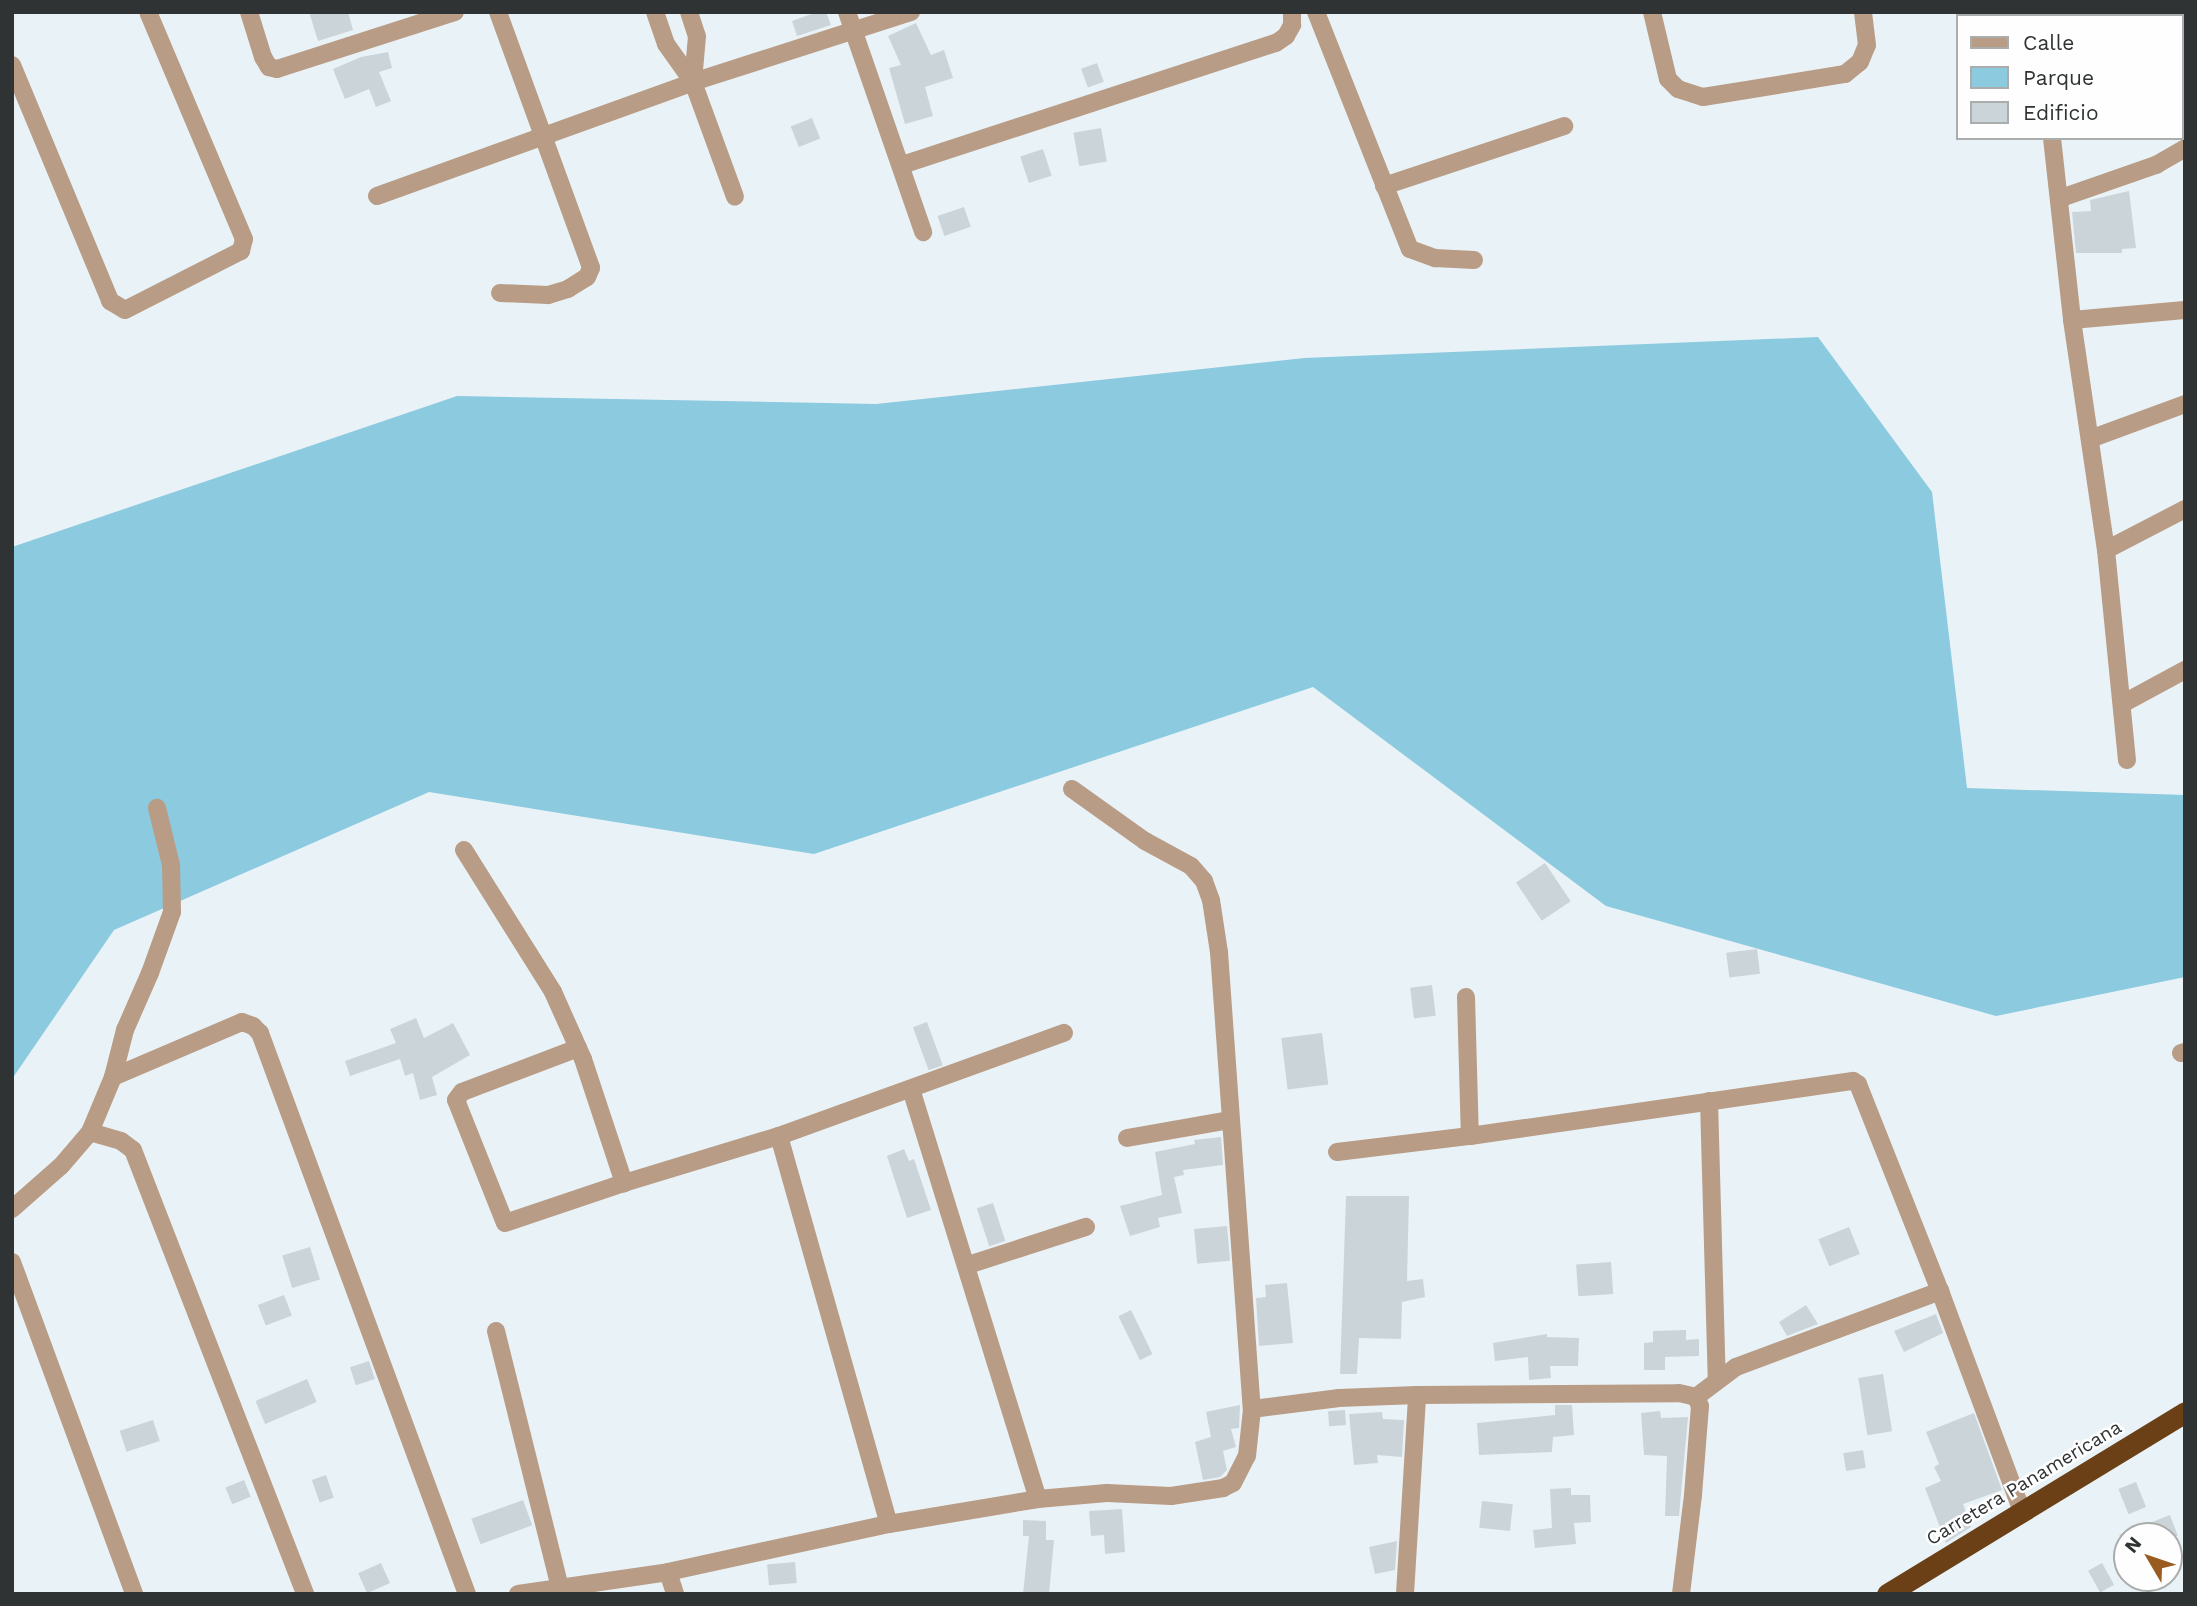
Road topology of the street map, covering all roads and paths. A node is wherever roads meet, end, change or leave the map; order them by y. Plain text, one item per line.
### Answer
1 (148, 12) edge
2 (249, 12) edge
3 (454, 12) edge
4 (498, 12) edge
5 (655, 12) edge
6 (689, 12) edge
7 (848, 12) edge
8 (911, 12) edge
9 (1292, 12) edge
10 (1316, 12) edge
11 (1652, 12) edge
12 (1863, 12) edge
13 (855, 32) junction
14 (12, 65) edge
15 (693, 82) junction
16 (1564, 126) dead end
17 (546, 137) junction
18 (2052, 140) edge
19 (2185, 148) edge
20 (902, 165) junction
21 (1384, 186) junction
22 (377, 196) dead end
23 (735, 197) dead end
24 (2061, 198) junction
25 (923, 232) dead end
26 (1474, 260) dead end
27 (500, 293) dead end
28 (2185, 310) edge
29 (2071, 320) junction
30 (2185, 404) edge
31 (2090, 439) junction
32 (2185, 509) edge
33 (2106, 550) junction
34 (2185, 670) edge
35 (2122, 704) junction
36 (2127, 760) dead end
37 (1072, 789) dead end
38 (157, 808) dead end
39 (464, 850) dead end
40 (1466, 997) dead end
41 (1064, 1033) dead end
42 (578, 1048) junction
43 (113, 1077) junction
44 (911, 1089) junction
45 (1709, 1101) junction
46 (1230, 1120) junction
47 (90, 1132) junction
48 (779, 1136) junction
49 (1470, 1136) junction
50 (1127, 1138) dead end
51 (1337, 1152) dead end
52 (624, 1183) junction
53 (12, 1209) edge
54 (1086, 1227) dead end
55 (12, 1262) edge
56 (968, 1265) junction
57 (1940, 1290) junction
58 (496, 1331) dead end
59 (1717, 1380) junction
60 (1417, 1395) junction
61 (1696, 1397) junction
62 (1252, 1409) junction
63 (2185, 1412) edge
64 (1038, 1499) junction
65 (2022, 1511) junction
66 (889, 1524) junction
67 (668, 1572) junction
68 (560, 1588) junction
69 (135, 1594) edge
70 (306, 1594) edge
71 (467, 1594) edge
72 (519, 1594) edge
73 (675, 1594) edge
74 (1405, 1594) edge
75 (1681, 1594) edge
76 (1887, 1594) edge

1 - 14 street
2 - 3 street
4 - 17 street
5 - 15 street
6 - 15 street
7 - 13 street
8 - 13 street
9 - 20 street
10 - 21 street
11 - 12 street
13 - 15 street
13 - 20 street
15 - 17 street
15 - 23 street
16 - 21 street
17 - 22 street
17 - 27 street
18 - 24 street
19 - 24 street
20 - 25 street
21 - 26 street
24 - 29 street
28 - 29 street
29 - 31 street
30 - 31 street
31 - 33 street
32 - 33 street
33 - 35 street
34 - 35 street
35 - 36 street
37 - 46 street
38 - 43 street
39 - 42 street
40 - 49 street
41 - 44 street
42 - 52 street
42 - 52 street
43 - 47 street
43 - 71 street
44 - 48 street
44 - 56 street
45 - 49 street
45 - 57 street
45 - 59 street
46 - 50 street
46 - 62 street
47 - 53 street
47 - 70 street
48 - 52 street
48 - 66 street
49 - 51 street
54 - 56 street
55 - 69 street
56 - 64 street
57 - 59 street
57 - 65 street
58 - 68 street
59 - 61 street
60 - 61 street
60 - 62 street
60 - 74 street
61 - 75 street
62 - 64 street
63 - 65 highway, Carretera Panamericana
64 - 66 street
65 - 76 highway, Carretera Panamericana
66 - 67 street
67 - 68 street
67 - 73 street
68 - 72 street

